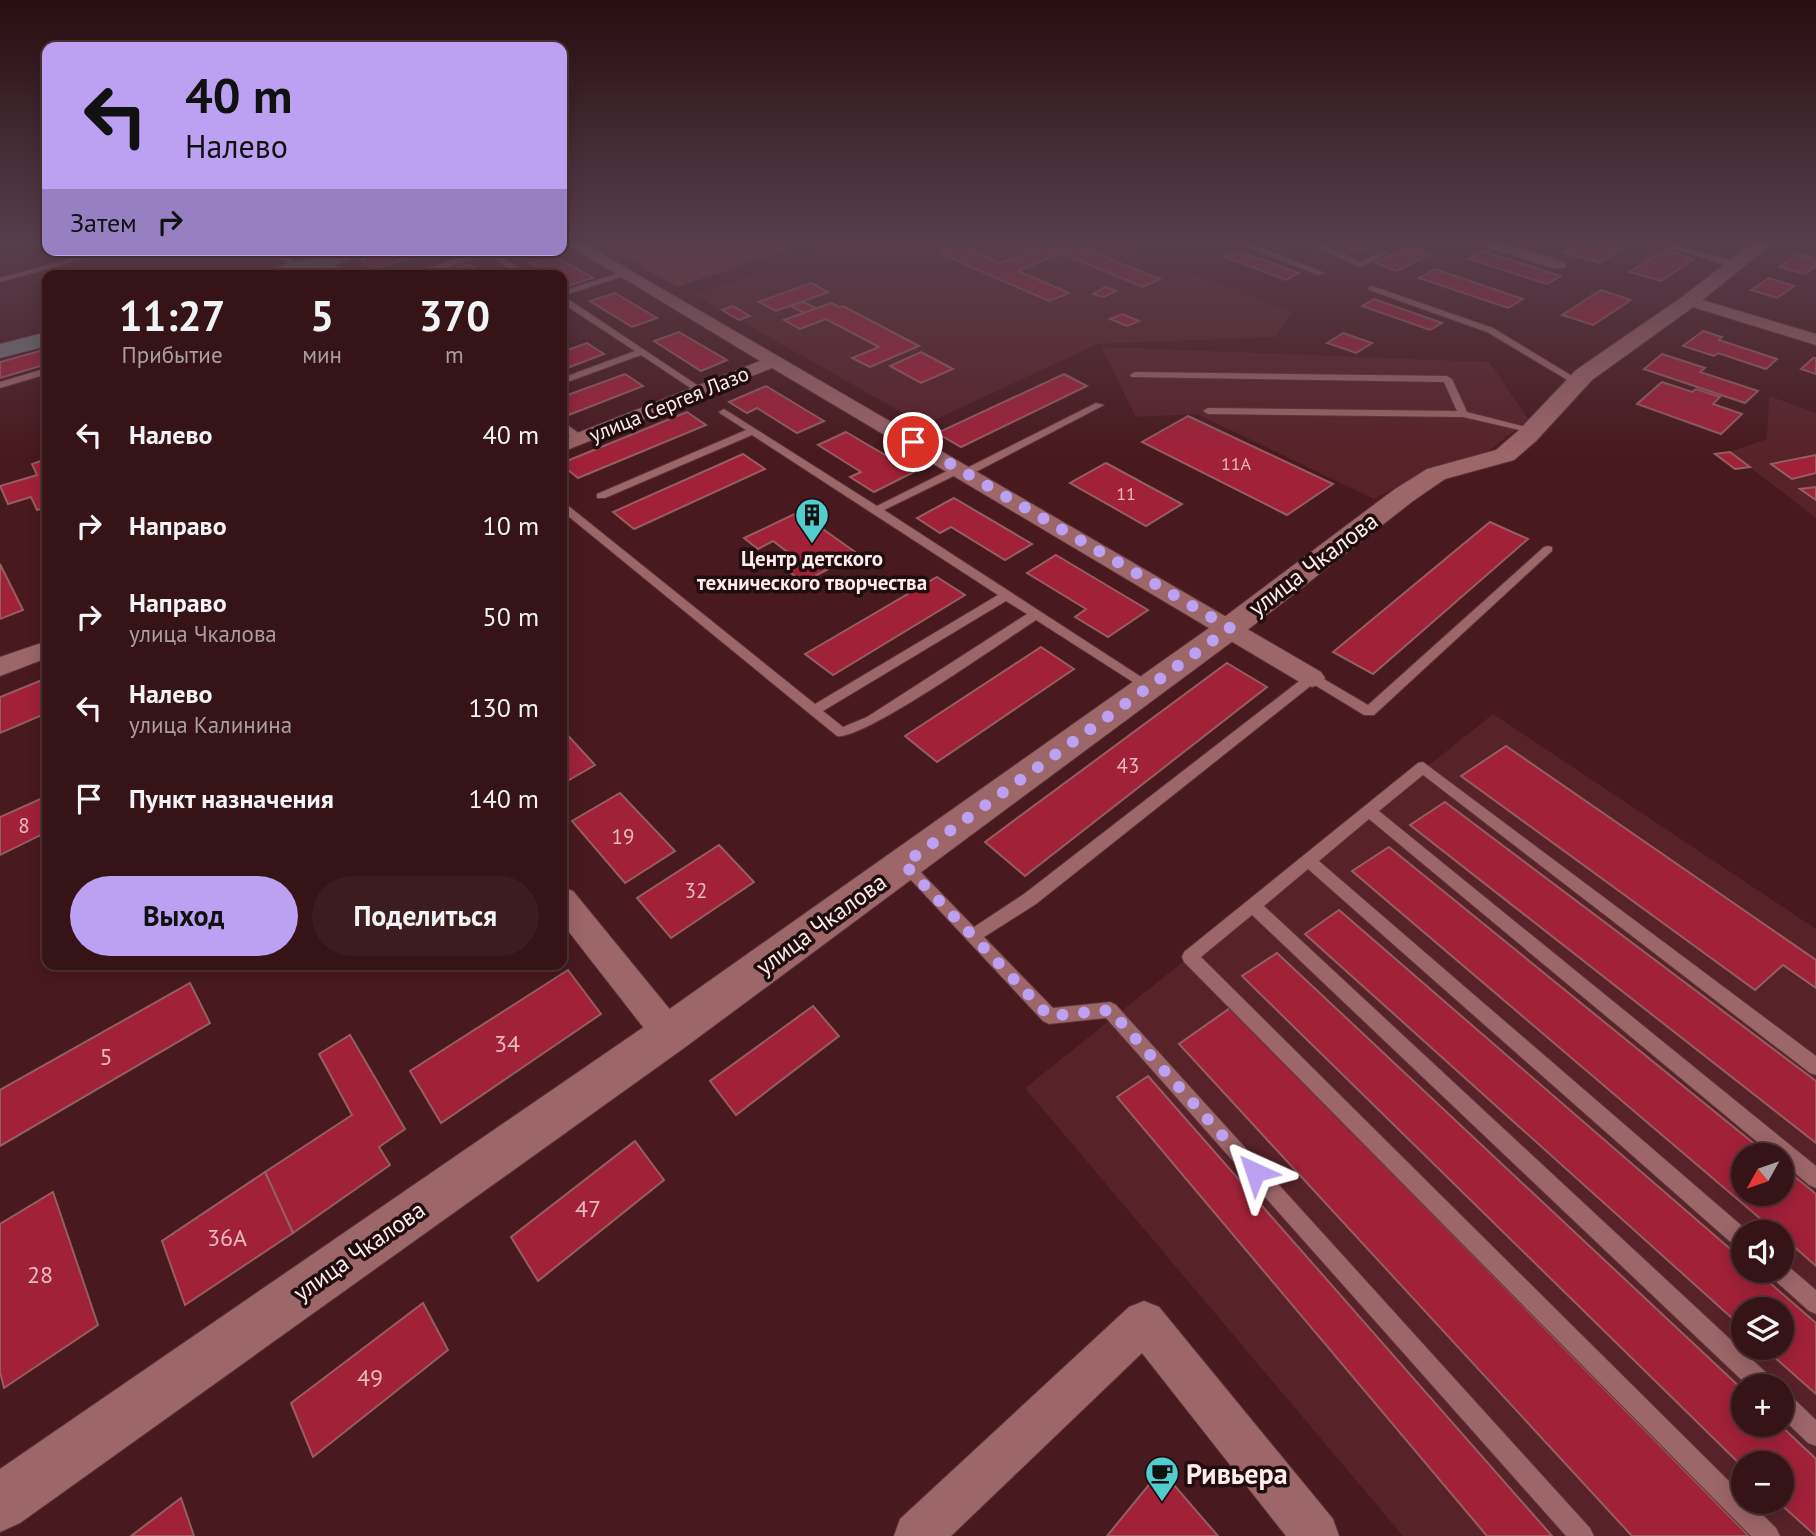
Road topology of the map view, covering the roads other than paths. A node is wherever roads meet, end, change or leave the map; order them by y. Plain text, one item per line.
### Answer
1 (583, 313) edge
2 (692, 313) edge
3 (1441, 313) edge
4 (1673, 313) edge
5 (1727, 313) edge
6 (42, 340) edge
7 (1816, 340) edge
8 (0, 351) edge
9 (642, 352) junction
10 (775, 361) junction
11 (42, 372) edge
12 (1135, 375) dead end
13 (567, 379) edge
14 (1577, 382) junction
15 (0, 384) edge
16 (701, 391) junction
17 (1099, 405) dead end
18 (1208, 411) dead end
19 (724, 412) dead end
20 (1463, 414) junction
21 (567, 428) edge
22 (1533, 430) junction
23 (752, 431) junction
24 (580, 439) junction
25 (567, 444) edge
26 (962, 471) junction
27 (601, 496) dead end
28 (876, 510) junction
29 (567, 512) edge
30 (1548, 549) dead end
31 (1007, 595) junction
32 (1036, 614) junction
33 (1230, 628) junction
34 (42, 651) edge
35 (0, 667) edge
36 (1312, 678) junction
37 (1147, 687) junction
38 (814, 710) junction
39 (1369, 811) junction
40 (1308, 860) junction
41 (904, 864) junction
42 (1252, 905) junction
43 (567, 906) edge
44 (973, 936) junction
45 (669, 1034) junction
46 (1816, 1067) edge
47 (1816, 1178) edge
48 (1731, 1230) edge
49 (1793, 1283) edge
50 (1816, 1304) edge
51 (1751, 1374) edge
52 (1794, 1414) edge
53 (1816, 1435) edge
54 (0, 1503) edge
55 (917, 1536) edge
56 (1317, 1536) edge
57 (1582, 1536) edge
58 (1768, 1536) edge

1 - 9 lane
2 - 10 street
3 - 14 lane
4 - 14 street, улица Чкалова
5 - 7 street
6 - 8 main road
9 - 13 lane
9 - 16 lane
10 - 16 street, улица Сергея Лазо
10 - 26 street
11 - 15 lane
12 - 20 lane
14 - 22 street, улица Чкалова
16 - 24 street, улица Сергея Лазо
17 - 26 lane
18 - 20 lane
19 - 23 lane
20 - 22 lane
21 - 24 lane
22 - 33 street, улица Чкалова
23 - 27 lane
23 - 28 lane
24 - 25 street, улица Сергея Лазо
26 - 28 lane
26 - 33 street
28 - 31 lane
29 - 38 lane
30 - 36 lane
31 - 32 lane
31 - 38 lane
32 - 37 lane
32 - 38 lane
33 - 36 street
33 - 37 street, улица Чкалова
34 - 35 street
36 - 44 lane
37 - 41 street, улица Чкалова
39 - 40 lane
39 - 46 lane
39 - 47 lane
40 - 42 lane
40 - 48 lane
41 - 44 lane
41 - 45 street, улица Чкалова
42 - 51 lane
42 - 58 lane
43 - 45 street
44 - 57 lane
45 - 54 street, улица Чкалова
49 - 50 lane
52 - 53 lane
55 - 56 street

